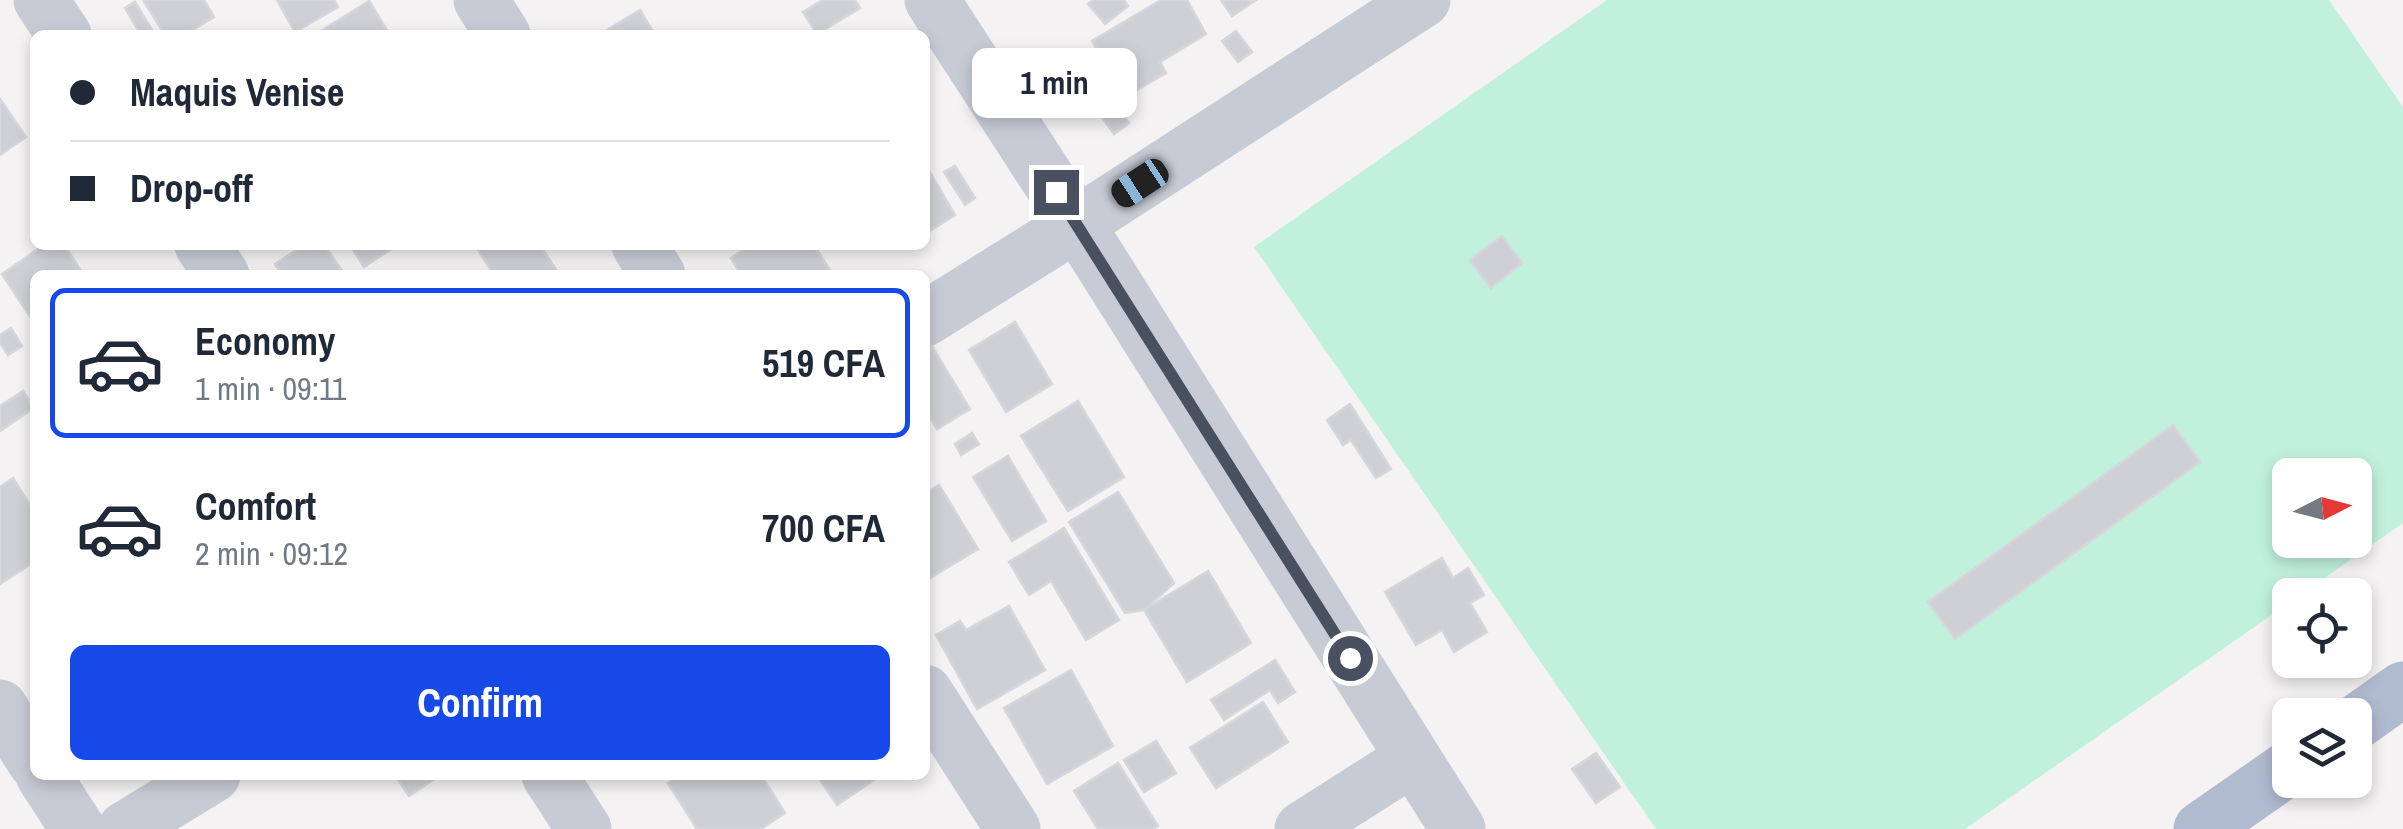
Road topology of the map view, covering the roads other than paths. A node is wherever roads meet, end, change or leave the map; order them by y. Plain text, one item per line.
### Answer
1 (41, 0) edge
2 (481, 0) edge
3 (932, 0) edge
4 (1423, 0) edge
5 (61, 30) edge
6 (501, 30) edge
7 (1077, 224) junction
8 (930, 315) edge
9 (2403, 689) edge
10 (930, 700) edge
11 (0, 708) edge
12 (2372, 710) edge
13 (30, 754) edge
14 (1412, 758) junction
15 (46, 780) edge
16 (205, 780) edge
17 (552, 780) edge
18 (2272, 780) edge
19 (78, 829) edge
20 (125, 829) edge
21 (584, 829) edge
22 (1012, 829) edge
23 (1302, 829) edge
24 (1458, 829) edge
25 (2201, 829) edge

1 - 5 street
2 - 6 street
3 - 7 street
4 - 7 street
7 - 8 street
7 - 14 street
9 - 12 main road
10 - 22 street
11 - 13 street
14 - 23 street
14 - 24 street
15 - 19 street
16 - 20 street
17 - 21 street
18 - 25 main road

